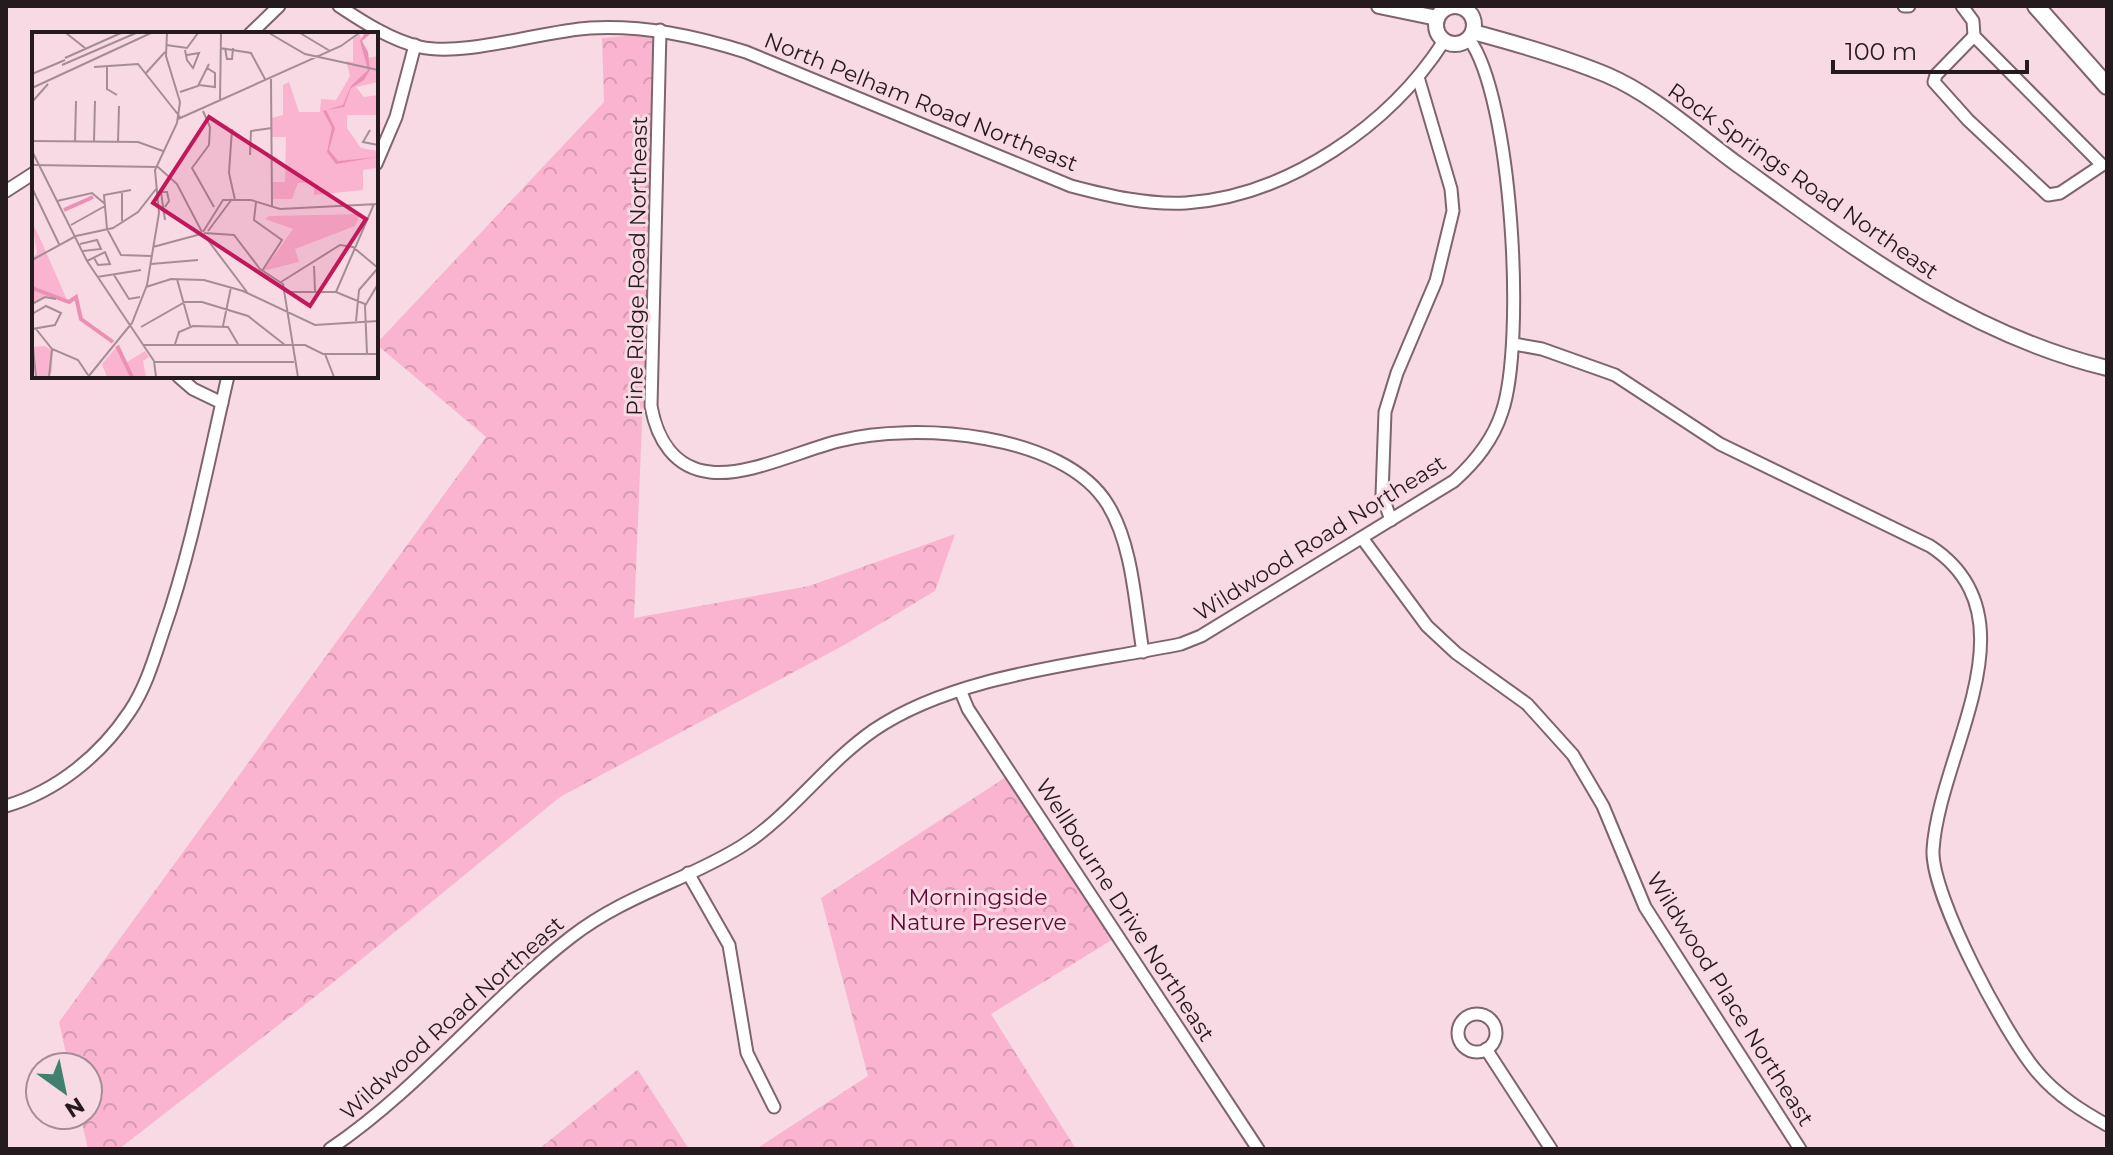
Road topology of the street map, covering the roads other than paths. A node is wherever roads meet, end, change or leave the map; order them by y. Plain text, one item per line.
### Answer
1 (279, 6) edge
2 (339, 6) edge
3 (1379, 6) edge
4 (1962, 6) edge
5 (2036, 6) edge
6 (1466, 7) edge
7 (1437, 18) junction
8 (660, 30) junction
9 (252, 32) edge
10 (1471, 36) junction
11 (1974, 36) junction
12 (1444, 41) junction
13 (415, 45) junction
14 (1418, 77) junction
15 (2107, 86) edge
16 (378, 159) edge
17 (32, 174) edge
18 (6, 191) edge
19 (1514, 344) junction
20 (2107, 368) edge
21 (180, 378) edge
22 (228, 378) edge
23 (222, 403) junction
24 (1391, 520) junction
25 (1362, 538) junction
26 (1143, 652) junction
27 (961, 692) junction
28 (6, 806) edge
29 (688, 873) junction
30 (1486, 1049) dead end
31 (774, 1107) dead end
32 (2107, 1125) edge
33 (330, 1149) edge
34 (1258, 1149) edge
35 (1551, 1149) edge
36 (1800, 1149) edge

1 - 9 street
2 - 13 street, North Pelham Road Northeast
3 - 7 street
4 - 11 street
5 - 15 main road
6 - 7 street
6 - 10 street
7 - 12 street
8 - 13 street, North Pelham Road Northeast
8 - 14 street, North Pelham Road Northeast
8 - 26 street, Pine Ridge Road Northeast
10 - 12 street
10 - 19 street, Wildwood Road Northeast
10 - 20 street, Rock Springs Road Northeast
11 - 11 street
12 - 14 street, North Pelham Road Northeast
13 - 16 street
14 - 24 street
17 - 18 street
19 - 24 street, Wildwood Road Northeast
19 - 32 street
21 - 23 street
22 - 23 street
23 - 28 street
24 - 25 street, Wildwood Road Northeast
25 - 26 street, Wildwood Road Northeast
25 - 36 street, Wildwood Place Northeast
26 - 27 street, Wildwood Road Northeast
27 - 29 street, Wildwood Road Northeast
27 - 34 street, Wellbourne Drive Northeast
29 - 31 street
29 - 33 street, Wildwood Road Northeast
30 - 35 street

